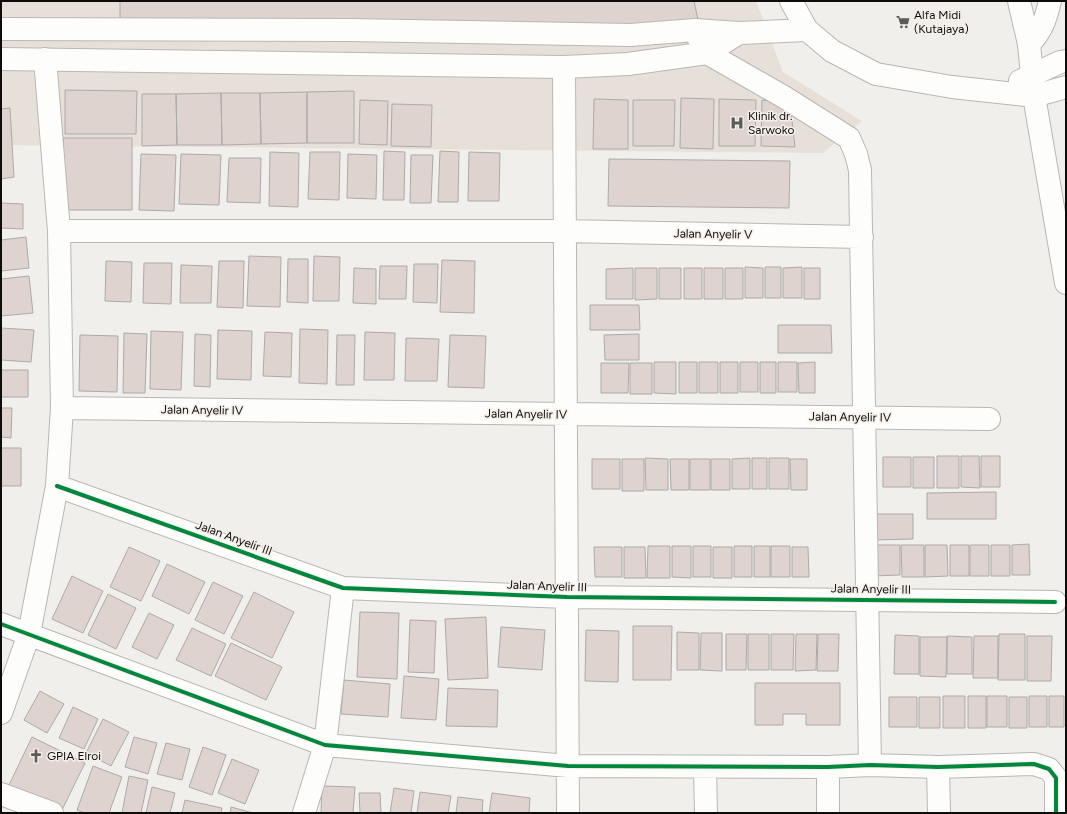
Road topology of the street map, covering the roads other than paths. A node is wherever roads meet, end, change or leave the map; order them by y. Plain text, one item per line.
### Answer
1 (791, 1) edge
2 (1019, 1) edge
3 (1050, 1) edge
4 (1, 29) edge
5 (349, 30) junction
6 (695, 30) junction
7 (807, 30) junction
8 (739, 33) junction
9 (630, 35) junction
10 (1029, 44) junction
11 (707, 52) junction
12 (1, 59) edge
13 (45, 59) junction
14 (1066, 61) edge
15 (351, 64) junction
16 (628, 64) junction
17 (564, 67) junction
18 (1032, 86) junction
19 (1066, 87) edge
20 (59, 231) junction
21 (564, 231) junction
22 (862, 237) junction
23 (1066, 283) edge
24 (62, 408) junction
25 (566, 414) junction
26 (864, 416) junction
27 (989, 419) dead end
28 (57, 486) junction
29 (343, 588) junction
30 (567, 597) junction
31 (867, 599) junction
32 (1055, 602) dead end
33 (1, 624) edge
34 (29, 634) junction
35 (1, 713) edge
36 (325, 745) junction
37 (870, 765) junction
38 (568, 766) junction
39 (704, 767) junction
40 (828, 767) junction
41 (938, 767) junction
42 (1, 794) edge
43 (52, 813) edge
44 (304, 813) edge
45 (568, 813) edge
46 (706, 813) edge
47 (828, 813) edge
48 (939, 813) edge
49 (1056, 813) edge

1 - 7 street
2 - 10 street
3 - 10 street
4 - 5 street
5 - 9 street
5 - 15 street
6 - 8 street
6 - 9 street
6 - 11 street
7 - 8 street
7 - 18 street
8 - 11 street
9 - 16 street
10 - 18 street
11 - 16 street
11 - 22 street
12 - 13 street
13 - 15 street
13 - 20 street
14 - 18 street
15 - 17 street
16 - 17 street
17 - 21 street
18 - 19 street
18 - 23 street
20 - 21 street, Jalan Anyelir V
20 - 24 street
21 - 22 street, Jalan Anyelir V
21 - 25 street
22 - 26 street
24 - 25 street, Jalan Anyelir IV
24 - 28 street
25 - 26 street, Jalan Anyelir IV
25 - 30 street
26 - 27 street, Jalan Anyelir IV
26 - 31 street
28 - 29 street, Jalan Anyelir III
28 - 34 street
29 - 30 street, Jalan Anyelir III
29 - 36 street
30 - 31 street, Jalan Anyelir III
30 - 38 street
31 - 32 street, Jalan Anyelir III
31 - 37 street
33 - 34 street
34 - 35 street
34 - 36 street
36 - 38 street
36 - 44 street
37 - 40 street
37 - 41 street
38 - 39 street
38 - 45 street
39 - 40 street
39 - 46 street
40 - 47 street
41 - 48 street
41 - 49 street
42 - 43 street

